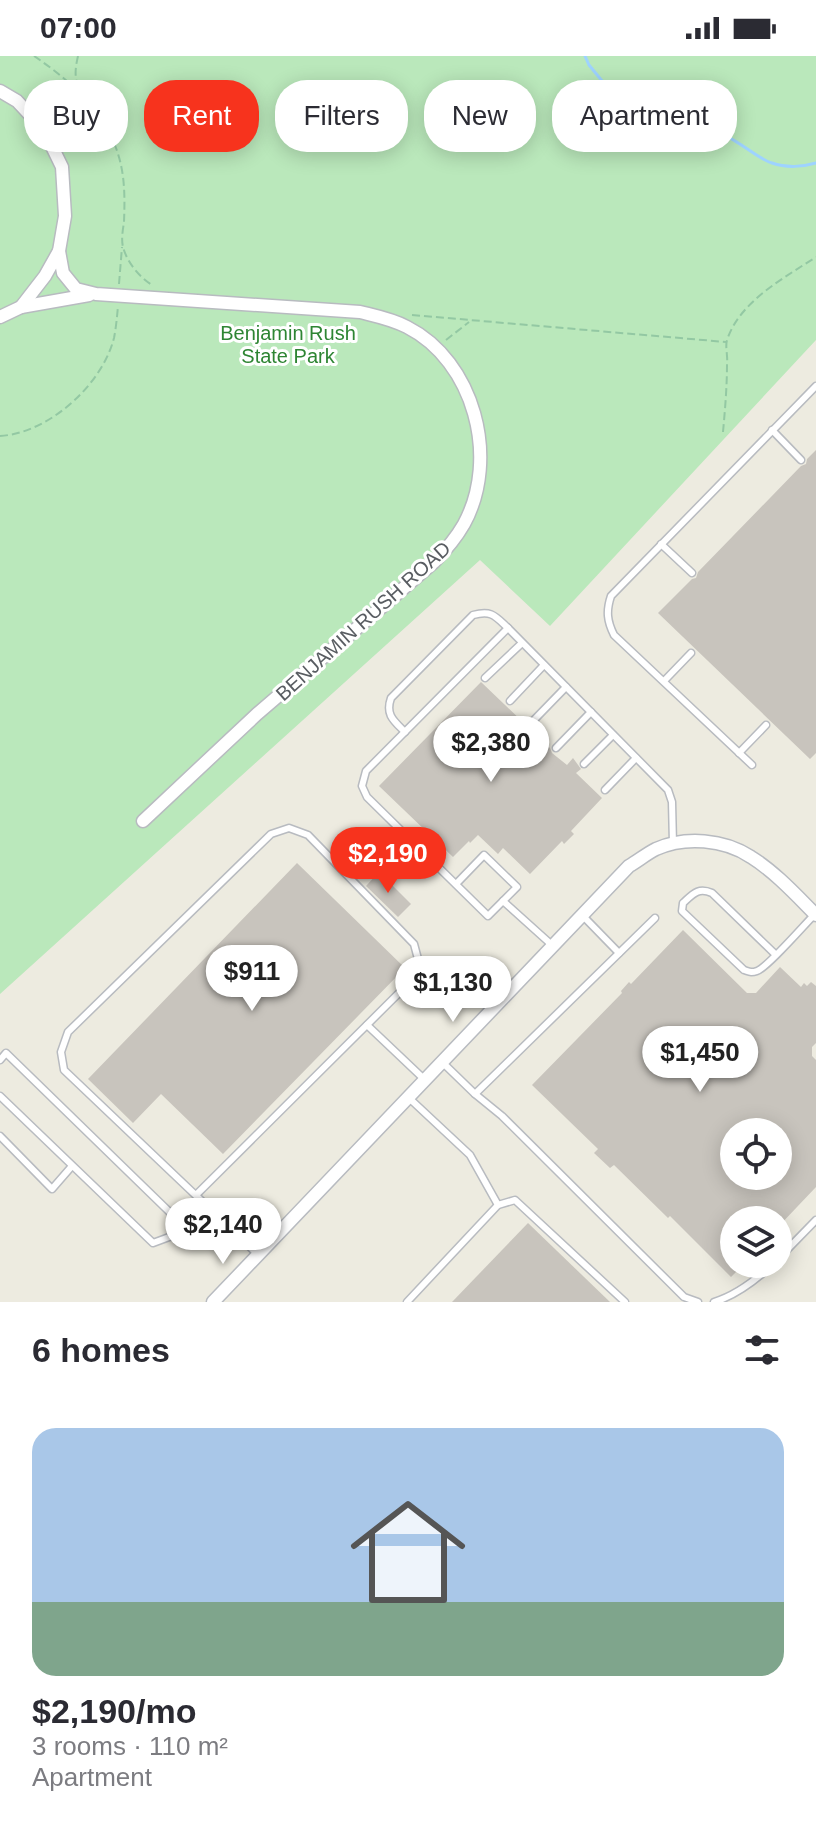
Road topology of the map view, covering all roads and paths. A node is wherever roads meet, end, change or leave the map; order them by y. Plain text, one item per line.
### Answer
1 (34, 56) edge
2 (78, 56) edge
3 (67, 80) edge
4 (76, 80) edge
5 (0, 91) edge
6 (116, 152) edge
7 (122, 246) junction
8 (59, 251) junction
9 (816, 257) edge
10 (154, 287) dead end
11 (119, 290) dead end
12 (96, 294) junction
13 (118, 301) dead end
14 (21, 307) junction
15 (414, 315) dead end
16 (0, 317) edge
17 (471, 320) junction
18 (726, 342) junction
19 (436, 349) junction
20 (816, 386) edge
21 (772, 430) junction
22 (723, 432) dead end
23 (0, 436) edge
24 (801, 460) dead end
25 (661, 544) junction
26 (692, 573) dead end
27 (508, 628) junction
28 (522, 643) junction
29 (691, 653) dead end
30 (544, 665) junction
31 (485, 678) dead end
32 (664, 681) junction
33 (566, 687) junction
34 (510, 701) dead end
35 (591, 712) junction
36 (532, 722) dead end
37 (766, 725) dead end
38 (405, 732) junction
39 (613, 735) junction
40 (556, 748) dead end
41 (739, 753) junction
42 (636, 758) junction
43 (584, 764) dead end
44 (752, 765) dead end
45 (605, 790) dead end
46 (143, 821) dead end
47 (673, 844) junction
48 (456, 884) junction
49 (503, 901) junction
50 (814, 910) edge
51 (582, 915) junction
52 (655, 918) dead end
53 (553, 946) junction
54 (619, 953) junction
55 (776, 955) junction
56 (367, 1025) junction
57 (0, 1060) edge
58 (442, 1062) junction
59 (425, 1080) junction
60 (475, 1094) junction
61 (0, 1096) edge
62 (408, 1097) junction
63 (0, 1136) edge
64 (72, 1166) junction
65 (196, 1195) junction
66 (498, 1205) junction
67 (816, 1220) edge
68 (226, 1224) junction
69 (188, 1230) junction
70 (792, 1245) edge
71 (258, 1255) junction
72 (758, 1278) edge
73 (213, 1302) edge
74 (407, 1302) edge
75 (625, 1302) edge
76 (698, 1302) edge
77 (714, 1302) edge

1 - 3 path
2 - 4 path
5 - 8 street, BENJAMIN RUSH ROAD
6 - 7 path
7 - 10 path
7 - 11 path
8 - 12 street, BENJAMIN RUSH ROAD
8 - 14 street, BENJAMIN RUSH ROAD
9 - 18 path
12 - 14 street, BENJAMIN RUSH ROAD
12 - 19 street, BENJAMIN RUSH ROAD
13 - 23 path
14 - 16 street, BENJAMIN RUSH ROAD
15 - 17 path
17 - 18 path
17 - 19 path
18 - 22 path
19 - 46 street, BENJAMIN RUSH ROAD
20 - 21 lane
21 - 24 lane
21 - 25 lane
25 - 26 lane
25 - 32 lane
27 - 28 lane
27 - 38 lane
27 - 38 lane
28 - 30 lane
28 - 31 lane
29 - 32 lane
30 - 33 lane
30 - 34 lane
32 - 41 lane
33 - 35 lane
33 - 36 lane
35 - 39 lane
35 - 40 lane
37 - 41 lane
38 - 48 lane
39 - 42 lane
39 - 43 lane
41 - 44 lane
42 - 45 lane
42 - 47 lane
47 - 50 street
47 - 51 street
48 - 49 lane
48 - 49 lane
49 - 53 lane
50 - 55 lane
51 - 53 street
51 - 54 lane
52 - 54 lane
53 - 58 street
54 - 60 lane
55 - 55 lane
56 - 59 lane
56 - 65 lane
56 - 65 lane
57 - 69 lane
58 - 59 street
58 - 60 lane
59 - 62 street
60 - 76 lane
61 - 64 lane
62 - 66 lane
62 - 71 street
63 - 64 lane
64 - 69 lane
65 - 68 lane
66 - 74 lane
66 - 75 lane
67 - 70 lane
68 - 69 lane
68 - 71 lane
71 - 73 street
72 - 77 lane

